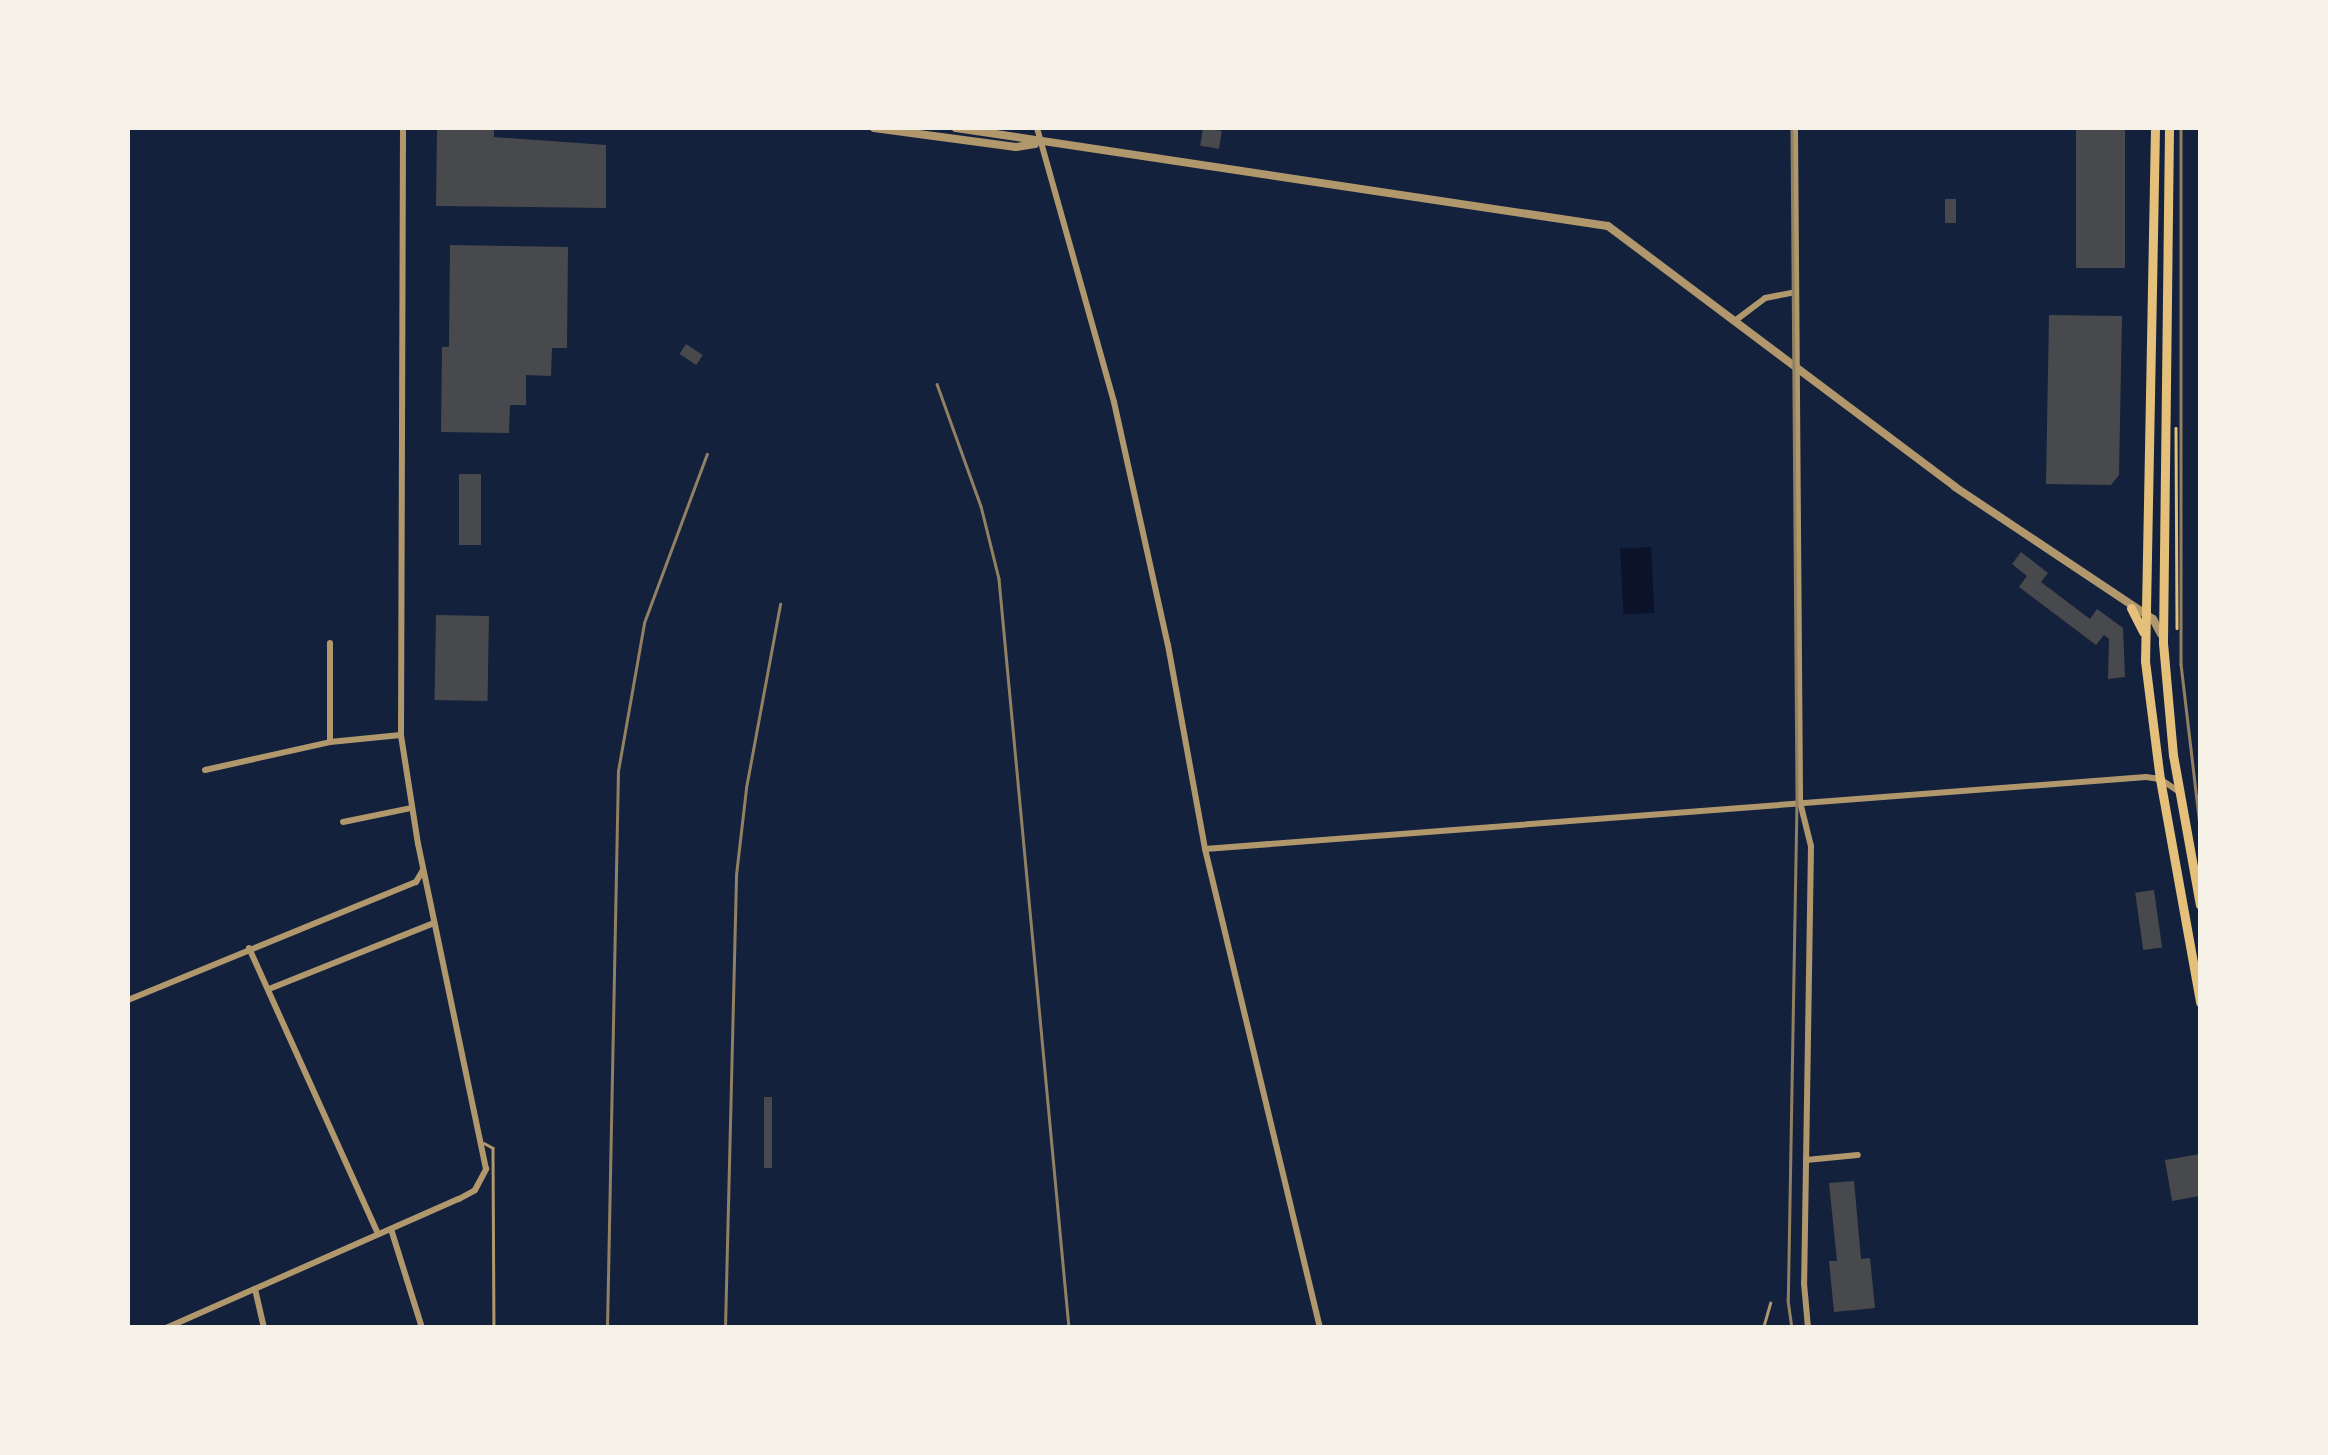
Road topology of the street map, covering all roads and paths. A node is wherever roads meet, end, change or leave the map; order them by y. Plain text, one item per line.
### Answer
1 (403, 128) edge
2 (874, 128) edge
3 (956, 128) edge
4 (1037, 128) edge
5 (1795, 128) edge
6 (2155, 128) edge
7 (2169, 128) edge
8 (1040, 143) junction
9 (1795, 292) junction
10 (1736, 320) junction
11 (1795, 364) junction
12 (2176, 428) dead end
13 (2164, 596) junction
14 (2130, 608) junction
15 (2146, 610) junction
16 (2177, 628) dead end
17 (2145, 640) junction
18 (330, 643) dead end
19 (2164, 643) junction
20 (401, 735) junction
21 (330, 742) junction
22 (2173, 755) junction
23 (205, 770) dead end
24 (2160, 779) junction
25 (2179, 792) junction
26 (1800, 802) junction
27 (411, 808) junction
28 (343, 822) dead end
29 (1204, 849) junction
30 (423, 869) junction
31 (2200, 905) edge
32 (434, 922) junction
33 (250, 948) junction
34 (269, 989) junction
35 (128, 1000) edge
36 (2200, 1002) edge
37 (483, 1143) junction
38 (1858, 1155) dead end
39 (1806, 1160) junction
40 (391, 1229) junction
41 (378, 1234) junction
42 (255, 1289) junction
43 (1770, 1303) dead end
44 (166, 1328) edge
45 (264, 1328) edge
46 (422, 1328) edge
47 (494, 1328) edge
48 (1320, 1328) edge
49 (1762, 1328) edge
50 (1808, 1328) edge

1 - 20 street
2 - 8 street
3 - 8 street
4 - 8 street
5 - 9 street
6 - 15 main road
7 - 13 main road
8 - 10 street
8 - 29 street
9 - 10 street
9 - 11 street
10 - 11 street
11 - 14 street
11 - 26 street
12 - 16 path
13 - 15 street
13 - 19 main road
14 - 15 street
14 - 17 main road
15 - 17 main road
15 - 19 street
17 - 24 main road
18 - 21 street
19 - 22 main road
20 - 21 street
20 - 27 street
21 - 23 street
22 - 24 street
22 - 25 main road
24 - 25 street
24 - 26 street
24 - 36 main road
25 - 31 main road
26 - 29 street
26 - 39 street
27 - 28 street
27 - 30 street
29 - 48 street
30 - 32 street
30 - 33 street
32 - 34 street
32 - 37 street
33 - 34 street
33 - 35 street
34 - 41 street
37 - 40 street
37 - 47 lane
38 - 39 street
39 - 50 street
40 - 41 street
40 - 46 street
41 - 42 street
42 - 44 street
42 - 45 street
43 - 49 lane

